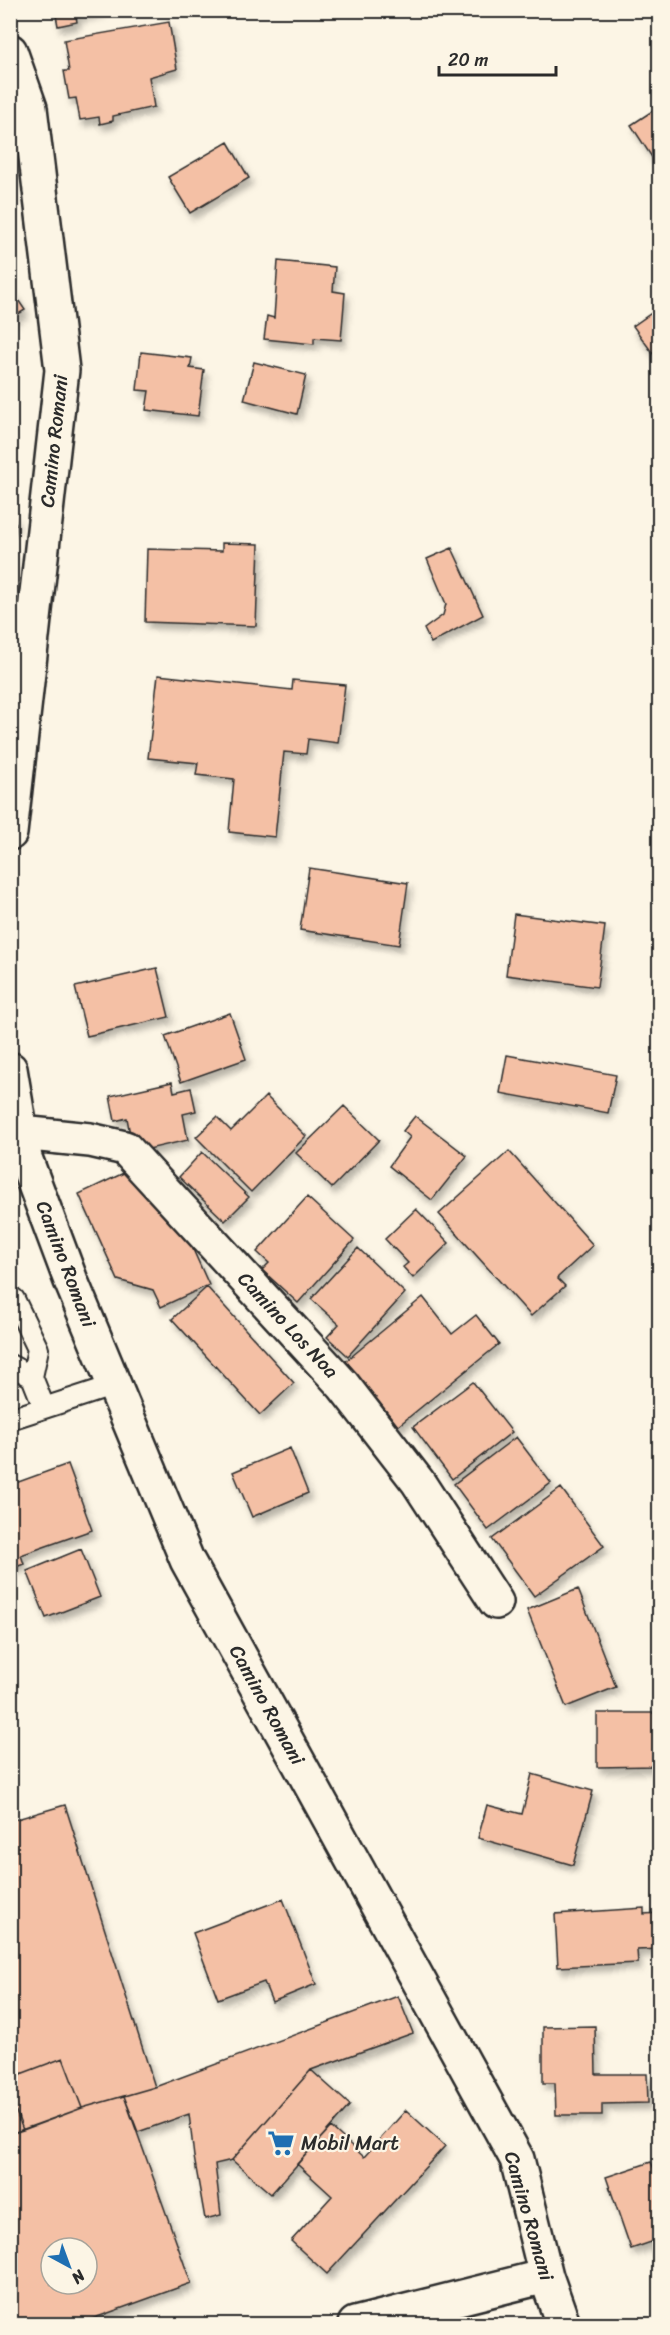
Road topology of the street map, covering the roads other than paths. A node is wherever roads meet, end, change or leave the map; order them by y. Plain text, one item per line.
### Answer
1 (10, 51) edge
2 (17, 723) edge
3 (10, 833) edge
4 (10, 1069) edge
5 (19, 1150) edge
6 (10, 1296) edge
7 (10, 1365) edge
8 (32, 1377) junction
9 (115, 1385) junction
10 (44, 1407) junction
11 (10, 1419) edge
12 (496, 1602) dead end
13 (546, 2277) junction
14 (355, 2325) edge
15 (563, 2325) edge

1 - 2 street, Camino Romani
2 - 3 street, Camino Romani
4 - 5 street, Camino Romani
5 - 9 street, Camino Romani
5 - 12 street, Camino Los Noa
6 - 8 lane
7 - 8 lane
8 - 10 lane
9 - 10 lane
9 - 13 street, Camino Romani
10 - 11 lane
13 - 14 street
13 - 15 street, Camino Romani

